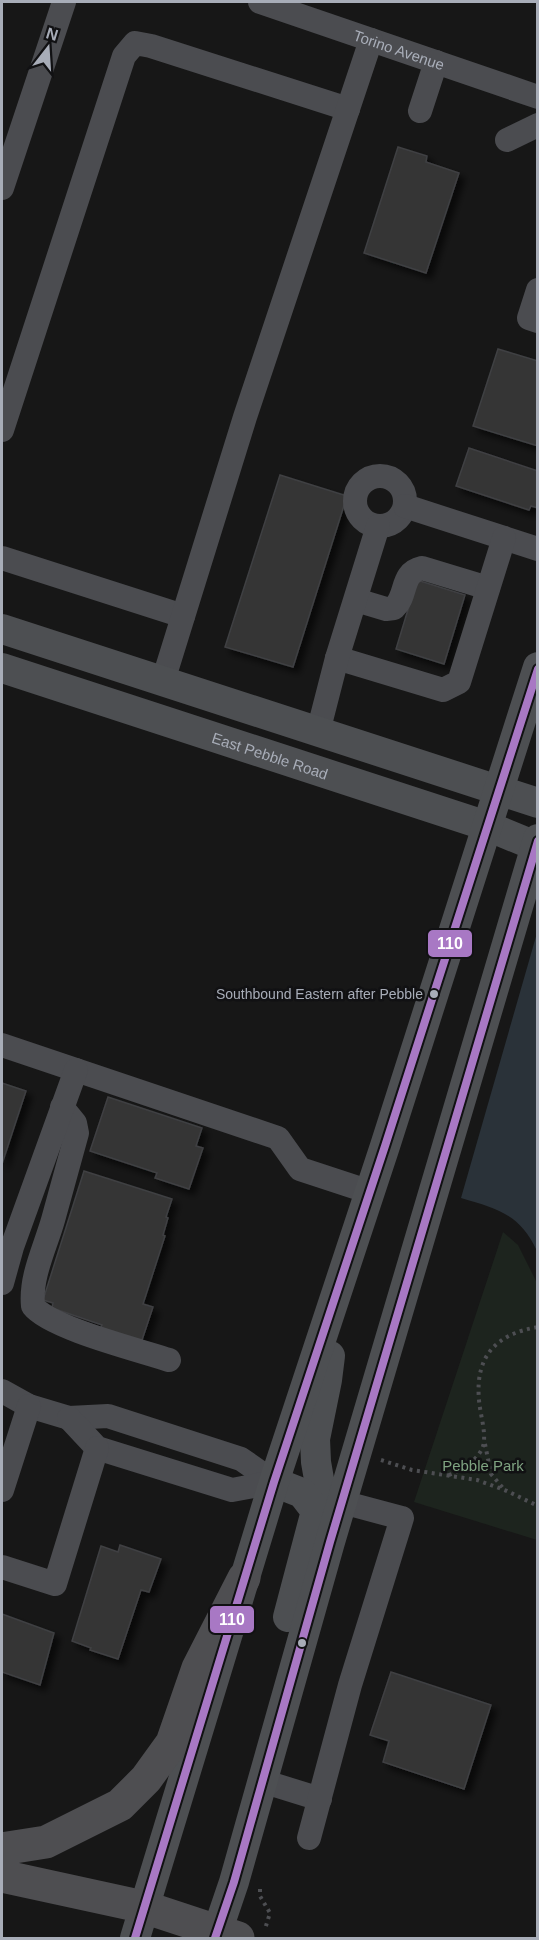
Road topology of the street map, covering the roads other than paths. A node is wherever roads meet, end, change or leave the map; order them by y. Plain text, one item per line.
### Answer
1 (64, 2) edge
2 (260, 2) edge
3 (371, 40) junction
4 (436, 62) junction
5 (537, 97) edge
6 (348, 109) junction
7 (420, 111) dead end
8 (537, 125) edge
9 (507, 140) dead end
10 (2, 188) edge
11 (537, 290) edge
12 (537, 321) edge
13 (2, 430) edge
14 (405, 506) junction
15 (378, 526) junction
16 (504, 538) junction
17 (537, 549) edge
18 (2, 558) edge
19 (488, 588) junction
20 (356, 600) junction
21 (183, 616) junction
22 (2, 629) edge
23 (337, 658) junction
24 (537, 667) edge
25 (2, 668) edge
26 (163, 681) junction
27 (318, 732) junction
28 (498, 790) junction
29 (537, 803) edge
30 (487, 826) junction
31 (537, 844) edge
32 (2, 1046) edge
33 (76, 1070) junction
34 (62, 1107) junction
35 (370, 1192) junction
36 (2, 1283) edge
37 (335, 1292) junction
38 (169, 1360) dead end
39 (2, 1390) edge
40 (29, 1406) junction
41 (69, 1418) junction
42 (97, 1448) junction
43 (274, 1482) junction
44 (2, 1490) edge
45 (342, 1502) junction
46 (2, 1566) edge
47 (244, 1578) junction
48 (290, 1686) junction
49 (262, 1781) junction
50 (320, 1799) junction
51 (309, 1838) dead end
52 (2, 1850) edge
53 (2, 1876) edge
54 (144, 1907) junction
55 (223, 1936) edge
56 (135, 1938) edge

1 - 10 street
2 - 3 street, Torino Avenue
3 - 4 street, Torino Avenue
3 - 6 street
4 - 5 street, Torino Avenue
4 - 7 street
6 - 13 street
6 - 21 street
8 - 9 street
11 - 12 street
14 - 15 street
14 - 15 street
14 - 16 street
15 - 20 street
16 - 17 street
16 - 19 street
18 - 21 street
19 - 20 street
19 - 23 street
20 - 23 street
21 - 26 street
22 - 26 main road
23 - 27 street
24 - 28 main road
25 - 30 main road, East Pebble Road
26 - 27 main road
27 - 28 main road
28 - 29 main road
28 - 30 main road
30 - 31 main road, East Pebble Road
30 - 35 main road
31 - 45 main road
32 - 33 street
33 - 34 street
33 - 35 street
34 - 36 street
34 - 38 street
35 - 37 main road
37 - 43 main road
37 - 45 main road
39 - 40 street
40 - 41 street
40 - 44 street
41 - 42 street
41 - 43 street
42 - 43 street
42 - 46 street
43 - 47 main road
43 - 48 main road
45 - 48 main road
45 - 50 street
47 - 52 highway
47 - 54 main road
48 - 49 main road
49 - 50 street
49 - 55 main road
50 - 51 street
53 - 54 highway
54 - 55 highway
54 - 56 main road

